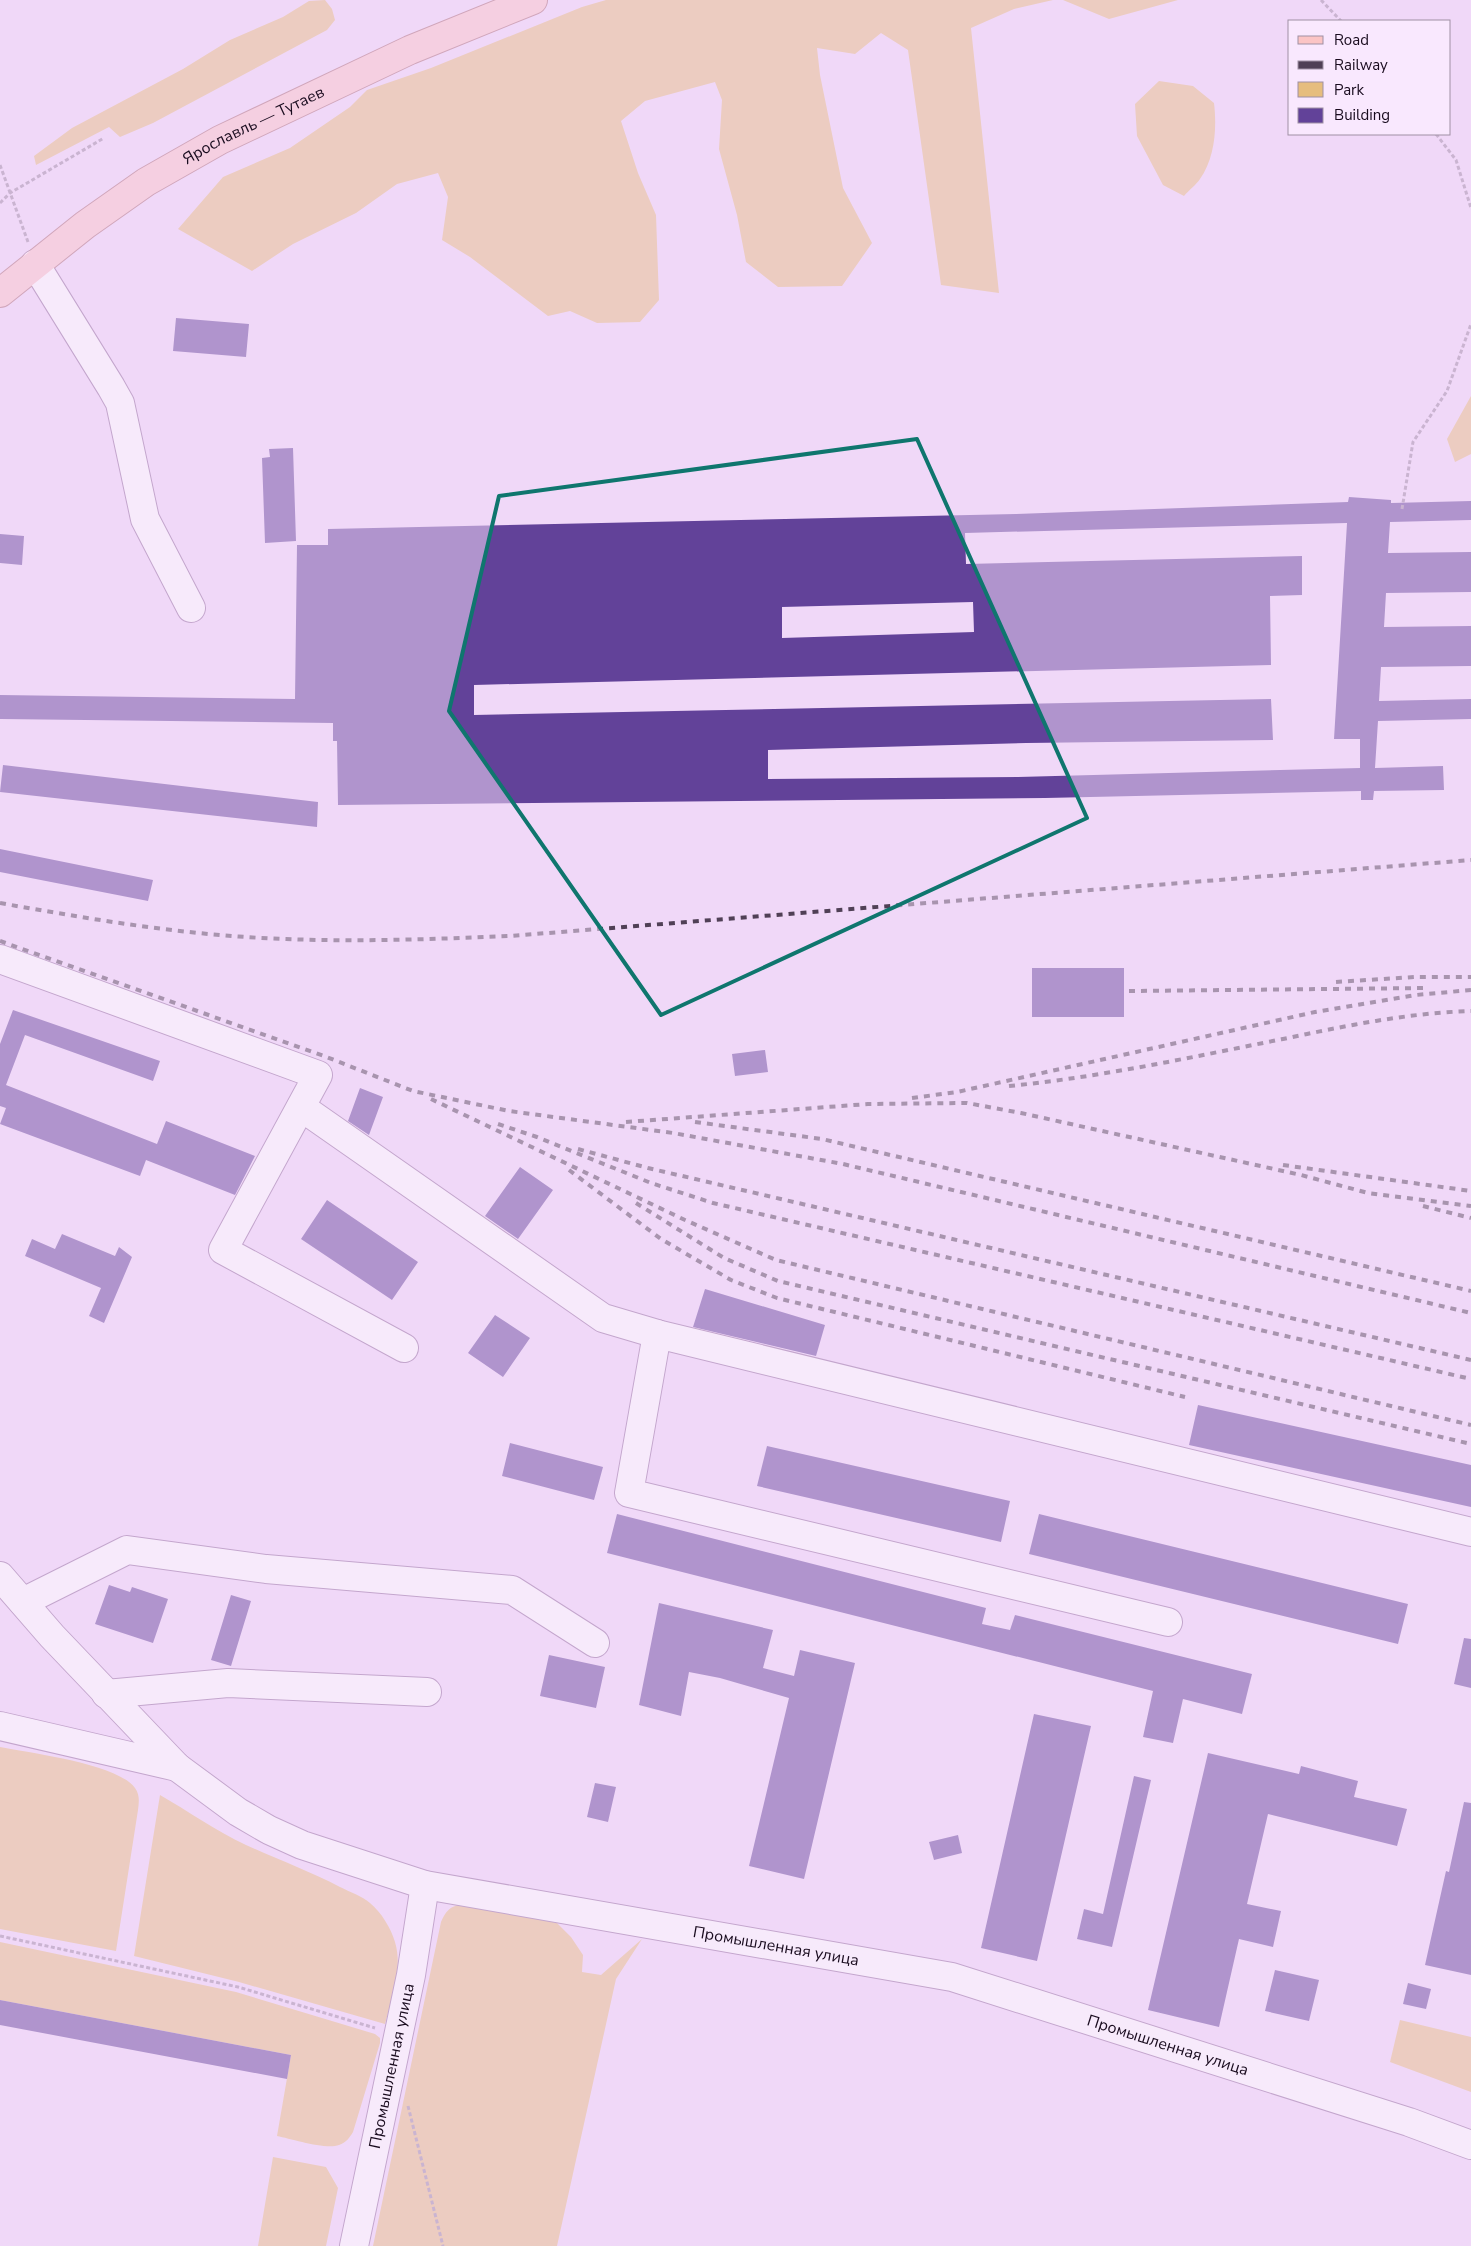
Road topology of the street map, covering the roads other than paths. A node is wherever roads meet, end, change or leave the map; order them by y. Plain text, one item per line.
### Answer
1 (533, 0) edge
2 (35, 264) junction
3 (0, 293) edge
4 (191, 608) dead end
5 (0, 959) edge
6 (301, 1106) junction
7 (656, 1334) junction
8 (404, 1348) dead end
9 (1471, 1532) edge
10 (0, 1576) edge
11 (23, 1602) junction
12 (1168, 1622) dead end
13 (595, 1643) dead end
14 (427, 1692) dead end
15 (106, 1694) junction
16 (0, 1726) edge
17 (177, 1767) junction
18 (425, 1885) junction
19 (1471, 2145) edge
20 (354, 2246) edge

1 - 2 main road, Ярославль — Тутаев
2 - 3 main road, Ярославль — Тутаев
2 - 4 street
5 - 6 street
6 - 7 street
6 - 8 street
7 - 9 street
7 - 12 street
10 - 11 street
11 - 13 street
11 - 15 street
14 - 15 street
15 - 17 street
16 - 17 street
17 - 18 street
18 - 19 street, Промышленная улица
18 - 20 street, Промышленная улица

